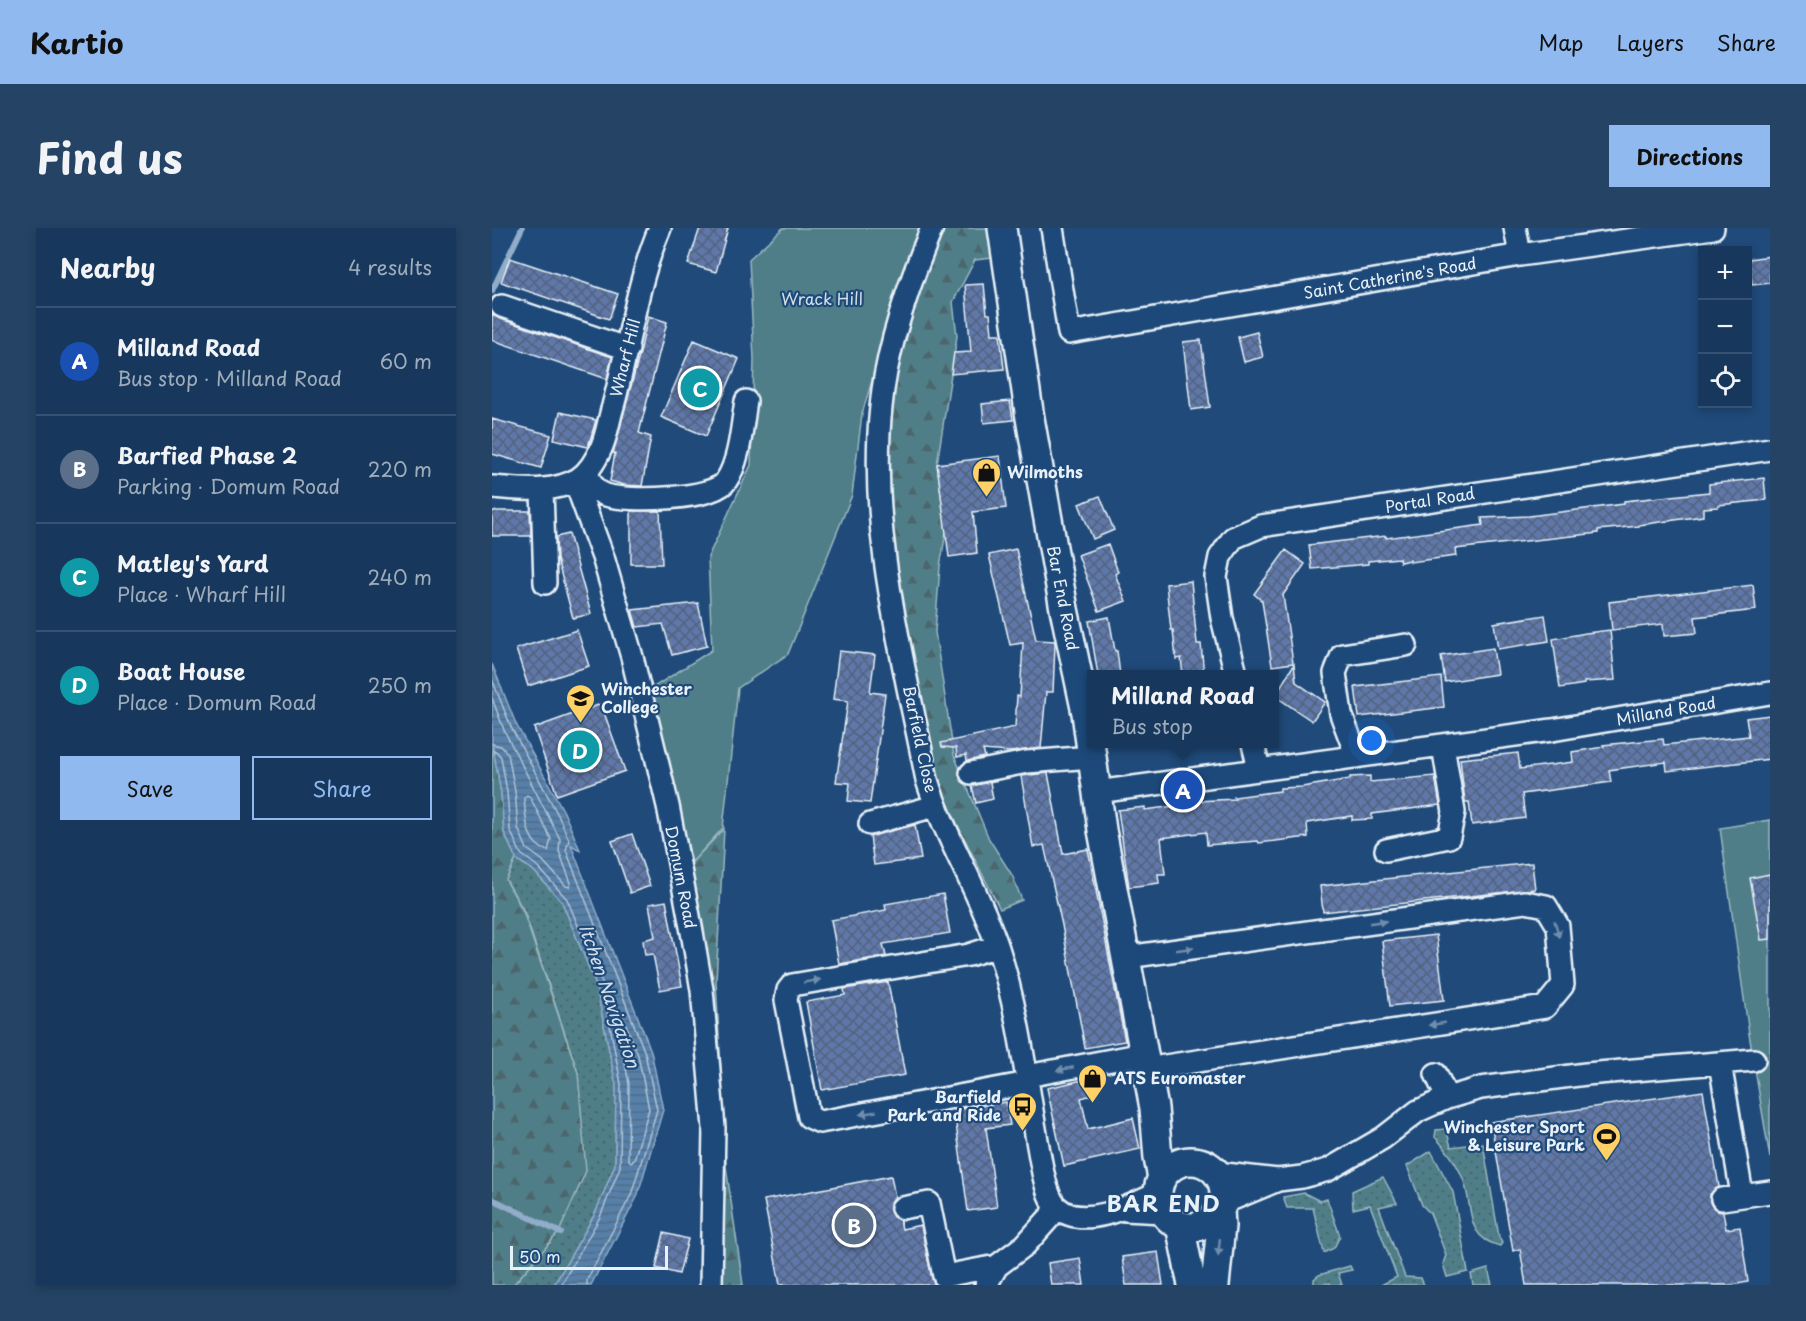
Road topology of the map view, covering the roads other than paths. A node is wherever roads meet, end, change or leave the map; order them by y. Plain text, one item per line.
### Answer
1 (660, 228) edge
2 (932, 228) edge
3 (1002, 228) edge
4 (1052, 228) edge
5 (1515, 228) edge
6 (1713, 228) edge
7 (1520, 255) junction
8 (502, 306) dead end
9 (628, 349) junction
10 (746, 401) dead end
11 (1770, 449) edge
12 (581, 476) junction
13 (492, 487) edge
14 (542, 489) junction
15 (545, 583) dead end
16 (1406, 645) dead end
17 (1235, 670) edge
18 (1770, 693) edge
19 (1087, 721) edge
20 (1443, 746) junction
21 (1091, 748) edge
22 (1254, 748) edge
23 (1092, 757) junction
24 (1357, 758) junction
25 (1259, 769) junction
26 (971, 773) dead end
27 (1097, 792) junction
28 (935, 806) junction
29 (870, 824) dead end
30 (1386, 850) dead end
31 (997, 946) junction
32 (1127, 957) junction
33 (1754, 1060) dead end
34 (1144, 1061) junction
35 (1720, 1063) junction
36 (1436, 1074) dead end
37 (1028, 1080) junction
38 (1446, 1098) junction
39 (1154, 1108) junction
40 (1205, 1168) junction
41 (1278, 1180) junction
42 (1770, 1192) edge
43 (1166, 1202) junction
44 (1221, 1207) junction
45 (902, 1208) dead end
46 (1058, 1208) junction
47 (997, 1266) junction
48 (711, 1285) edge
49 (986, 1285) edge
50 (1192, 1285) edge
51 (1215, 1285) edge

1 - 9 street, Wharf Hill
2 - 28 street, Barfield Close
3 - 19 main road, Bar End Road
4 - 7 street, Saint Catherine's Road
5 - 7 street
6 - 7 street, Saint Catherine's Road
8 - 9 street
9 - 12 street, Wharf Hill
10 - 12 street
11 - 17 street, Portal Road
12 - 14 street
12 - 48 street, Domum Road
13 - 14 street
14 - 15 street
16 - 24 street
18 - 20 street, Milland Road
20 - 24 street, Milland Road
20 - 30 street
21 - 23 main road, Bar End Road
22 - 25 street
23 - 26 street
23 - 27 main road, Bar End Road
24 - 25 street, Milland Road
25 - 27 street, Milland Road
27 - 32 main road, Bar End Road
28 - 29 street
28 - 31 street, Barfield Close
31 - 37 street, Barfield Close
37 -> 31 street
32 - 34 main road, Bar End Road
32 -> 34 street
33 - 35 street
34 -> 37 street
34 - 39 main road, Bar End Road
35 - 38 street
35 - 42 street
36 - 38 street
37 - 46 street, Barfield Close
38 - 41 street
39 - 40 main road, Bar End Road
39 - 43 main road, Bar End Road
40 - 41 street
40 - 43 main road
40 - 44 main road
41 - 44 street
43 - 44 main road
43 - 46 street
43 - 50 main road, Bar End Road
44 -> 51 main road
45 - 47 street
46 - 47 street
47 - 49 street

